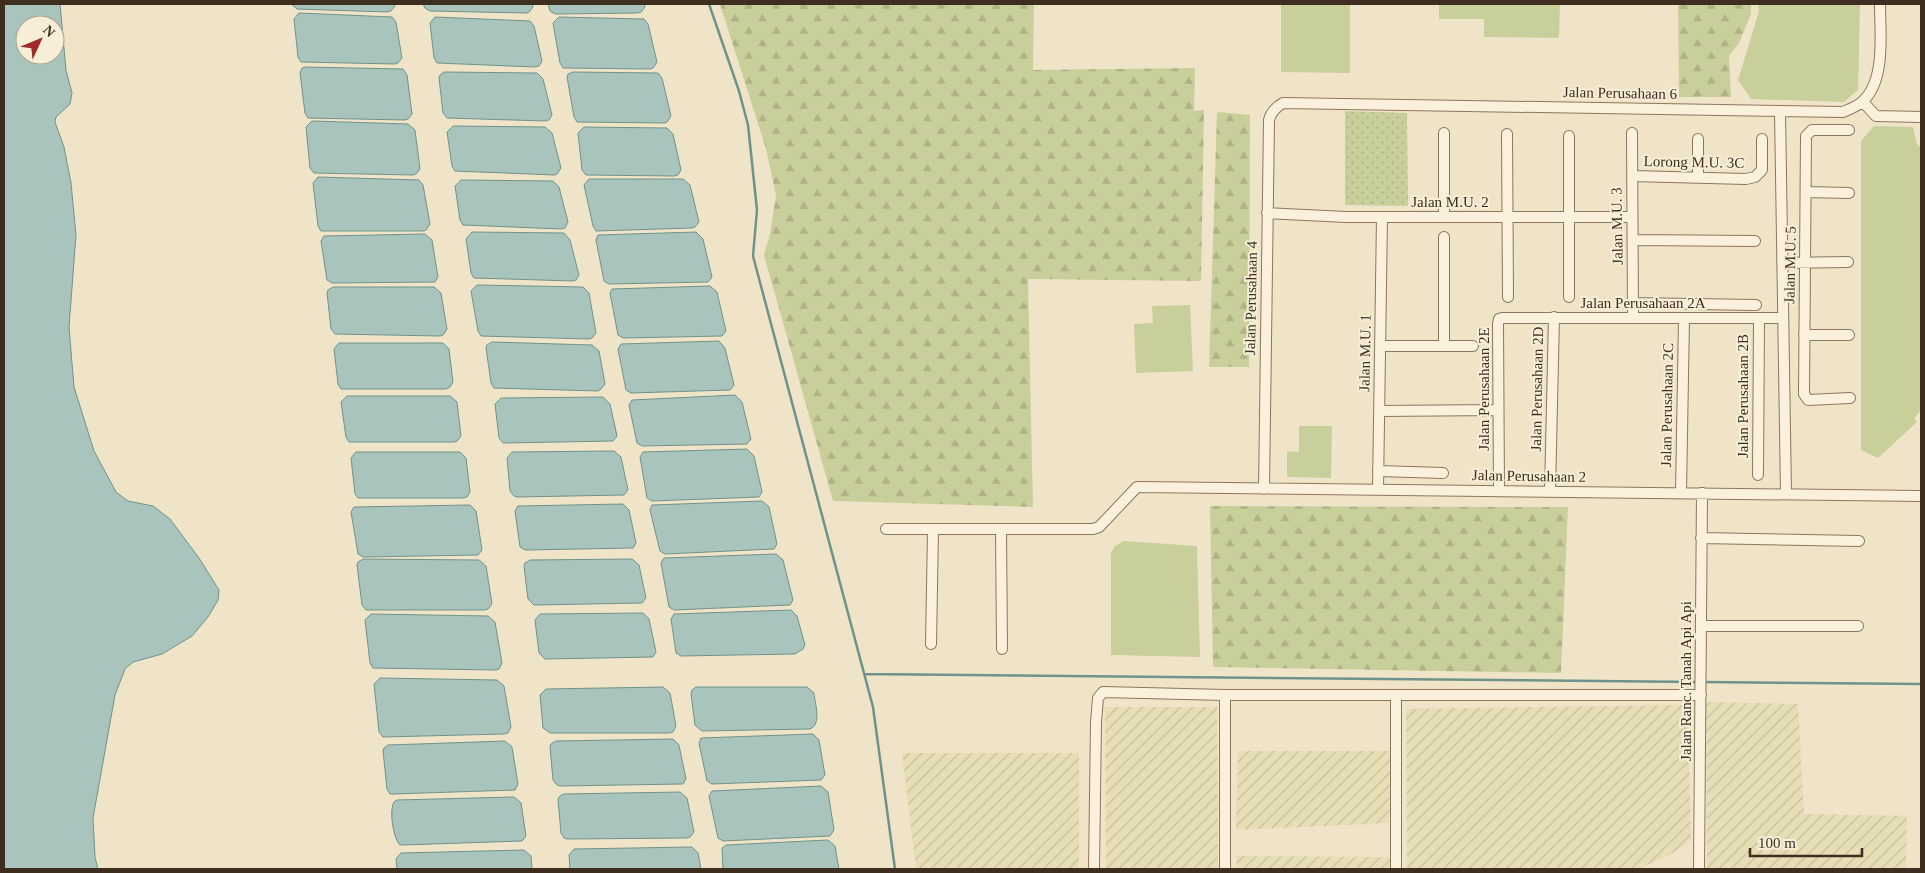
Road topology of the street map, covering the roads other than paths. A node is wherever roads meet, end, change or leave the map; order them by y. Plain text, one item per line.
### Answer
1 (1880, 4) edge
2 (1863, 102) junction
3 (1275, 109) joint
4 (1780, 111) junction
5 (1921, 117) edge
6 (1849, 130) dead end
7 (1444, 133) dead end
8 (1632, 133) dead end
9 (1507, 134) dead end
10 (1569, 136) dead end
11 (1698, 139) dead end
12 (1762, 139) dead end
13 (1632, 176) junction
14 (1698, 178) junction
15 (1806, 192) junction
16 (1849, 193) dead end
17 (1268, 213) junction
18 (1382, 216) junction
19 (1444, 217) junction
20 (1507, 217) junction
21 (1569, 217) junction
22 (1632, 217) junction
23 (1444, 236) dead end
24 (1633, 240) junction
25 (1754, 242) dead end
26 (1848, 262) dead end
27 (1782, 263) junction
28 (1805, 263) junction
29 (1508, 297) dead end
30 (1569, 298) dead end
31 (1633, 302) junction
32 (1756, 305) dead end
33 (1554, 317) junction
34 (1502, 318) joint
35 (1633, 318) junction
36 (1684, 318) junction
37 (1759, 318) junction
38 (1783, 318) junction
39 (1804, 335) junction
40 (1849, 335) dead end
41 (1380, 346) junction
42 (1444, 346) junction
43 (1473, 346) dead end
44 (1850, 398) dead end
45 (1498, 410) junction
46 (1379, 411) junction
47 (1378, 470) junction
48 (1443, 473) dead end
49 (1758, 475) dead end
50 (1264, 489) junction
51 (1378, 490) junction
52 (1499, 491) junction
53 (1550, 492) junction
54 (1681, 493) junction
55 (1702, 493) junction
56 (1786, 494) junction
57 (1921, 496) edge
58 (886, 530) dead end
59 (933, 530) junction
60 (1001, 530) junction
61 (1701, 538) junction
62 (1859, 542) dead end
63 (1701, 626) junction
64 (1858, 626) dead end
65 (931, 644) dead end
66 (1002, 649) dead end
67 (1700, 691) junction
68 (1396, 694) junction
69 (1225, 695) junction
70 (1094, 869) edge
71 (1225, 869) edge
72 (1396, 869) edge
73 (1699, 869) edge

1 - 2 street
2 - 4 street, Jalan Perusahaan 6
2 - 5 street
3 - 4 street, Jalan Perusahaan 6
3 - 17 street, Jalan Perusahaan 4
4 - 27 street
6 - 15 street, Jalan M.U. 5
7 - 19 street
8 - 13 street, Jalan M.U. 3
9 - 20 street
10 - 21 street
11 - 14 street
12 - 14 street, Lorong M.U. 3C
13 - 14 street, Lorong M.U. 3C
13 - 22 street, Jalan M.U. 3
15 - 16 street
15 - 28 street, Jalan M.U. 5
17 - 18 street, Jalan M.U. 2
17 - 50 street, Jalan Perusahaan 4
18 - 19 street, Jalan M.U. 2
18 - 41 street, Jalan M.U. 1
19 - 20 street, Jalan M.U. 2
20 - 21 street, Jalan M.U. 2
20 - 29 street
21 - 22 street, Jalan M.U. 2
21 - 30 street
22 - 24 street, Jalan M.U. 3
23 - 42 street
24 - 25 street
24 - 31 street, Jalan M.U. 3
26 - 28 street
27 - 28 street
27 - 38 street
28 - 39 street, Jalan M.U. 5
31 - 32 street
31 - 35 street, Jalan M.U. 3
33 - 34 street, Jalan Perusahaan 2A
33 - 35 street, Jalan Perusahaan 2A
33 - 53 street, Jalan Perusahaan 2D
34 - 45 street, Jalan Perusahaan 2E
35 - 36 street, Jalan Perusahaan 2A
36 - 37 street, Jalan Perusahaan 2A
36 - 54 street, Jalan Perusahaan 2C
37 - 38 street, Jalan Perusahaan 2A
37 - 49 street, Jalan Perusahaan 2B
38 - 56 street
39 - 40 street
39 - 44 street, Jalan M.U. 5
41 - 42 street
41 - 46 street, Jalan M.U. 1
42 - 43 street
45 - 46 street
45 - 52 street, Jalan Perusahaan 2E
46 - 47 street, Jalan M.U. 1
47 - 48 street
47 - 51 street, Jalan M.U. 1
50 - 51 street, Jalan Perusahaan 2
50 - 60 street, Jalan Perusahaan 2
51 - 52 street, Jalan Perusahaan 2
52 - 53 street, Jalan Perusahaan 2
53 - 54 street, Jalan Perusahaan 2
54 - 55 street, Jalan Perusahaan 2
55 - 56 street, Jalan Perusahaan 2
55 - 61 street, Jalan Ranc. Tanah Api Api
56 - 57 street, Jalan Perusahaan 2
58 - 59 street
59 - 60 street
59 - 65 street
60 - 66 street
61 - 62 street
61 - 63 street, Jalan Ranc. Tanah Api Api
63 - 64 street
63 - 67 street, Jalan Ranc. Tanah Api Api
67 - 68 street
67 - 73 street, Jalan Ranc. Tanah Api Api
68 - 69 street
68 - 72 street
69 - 70 street
69 - 71 street

